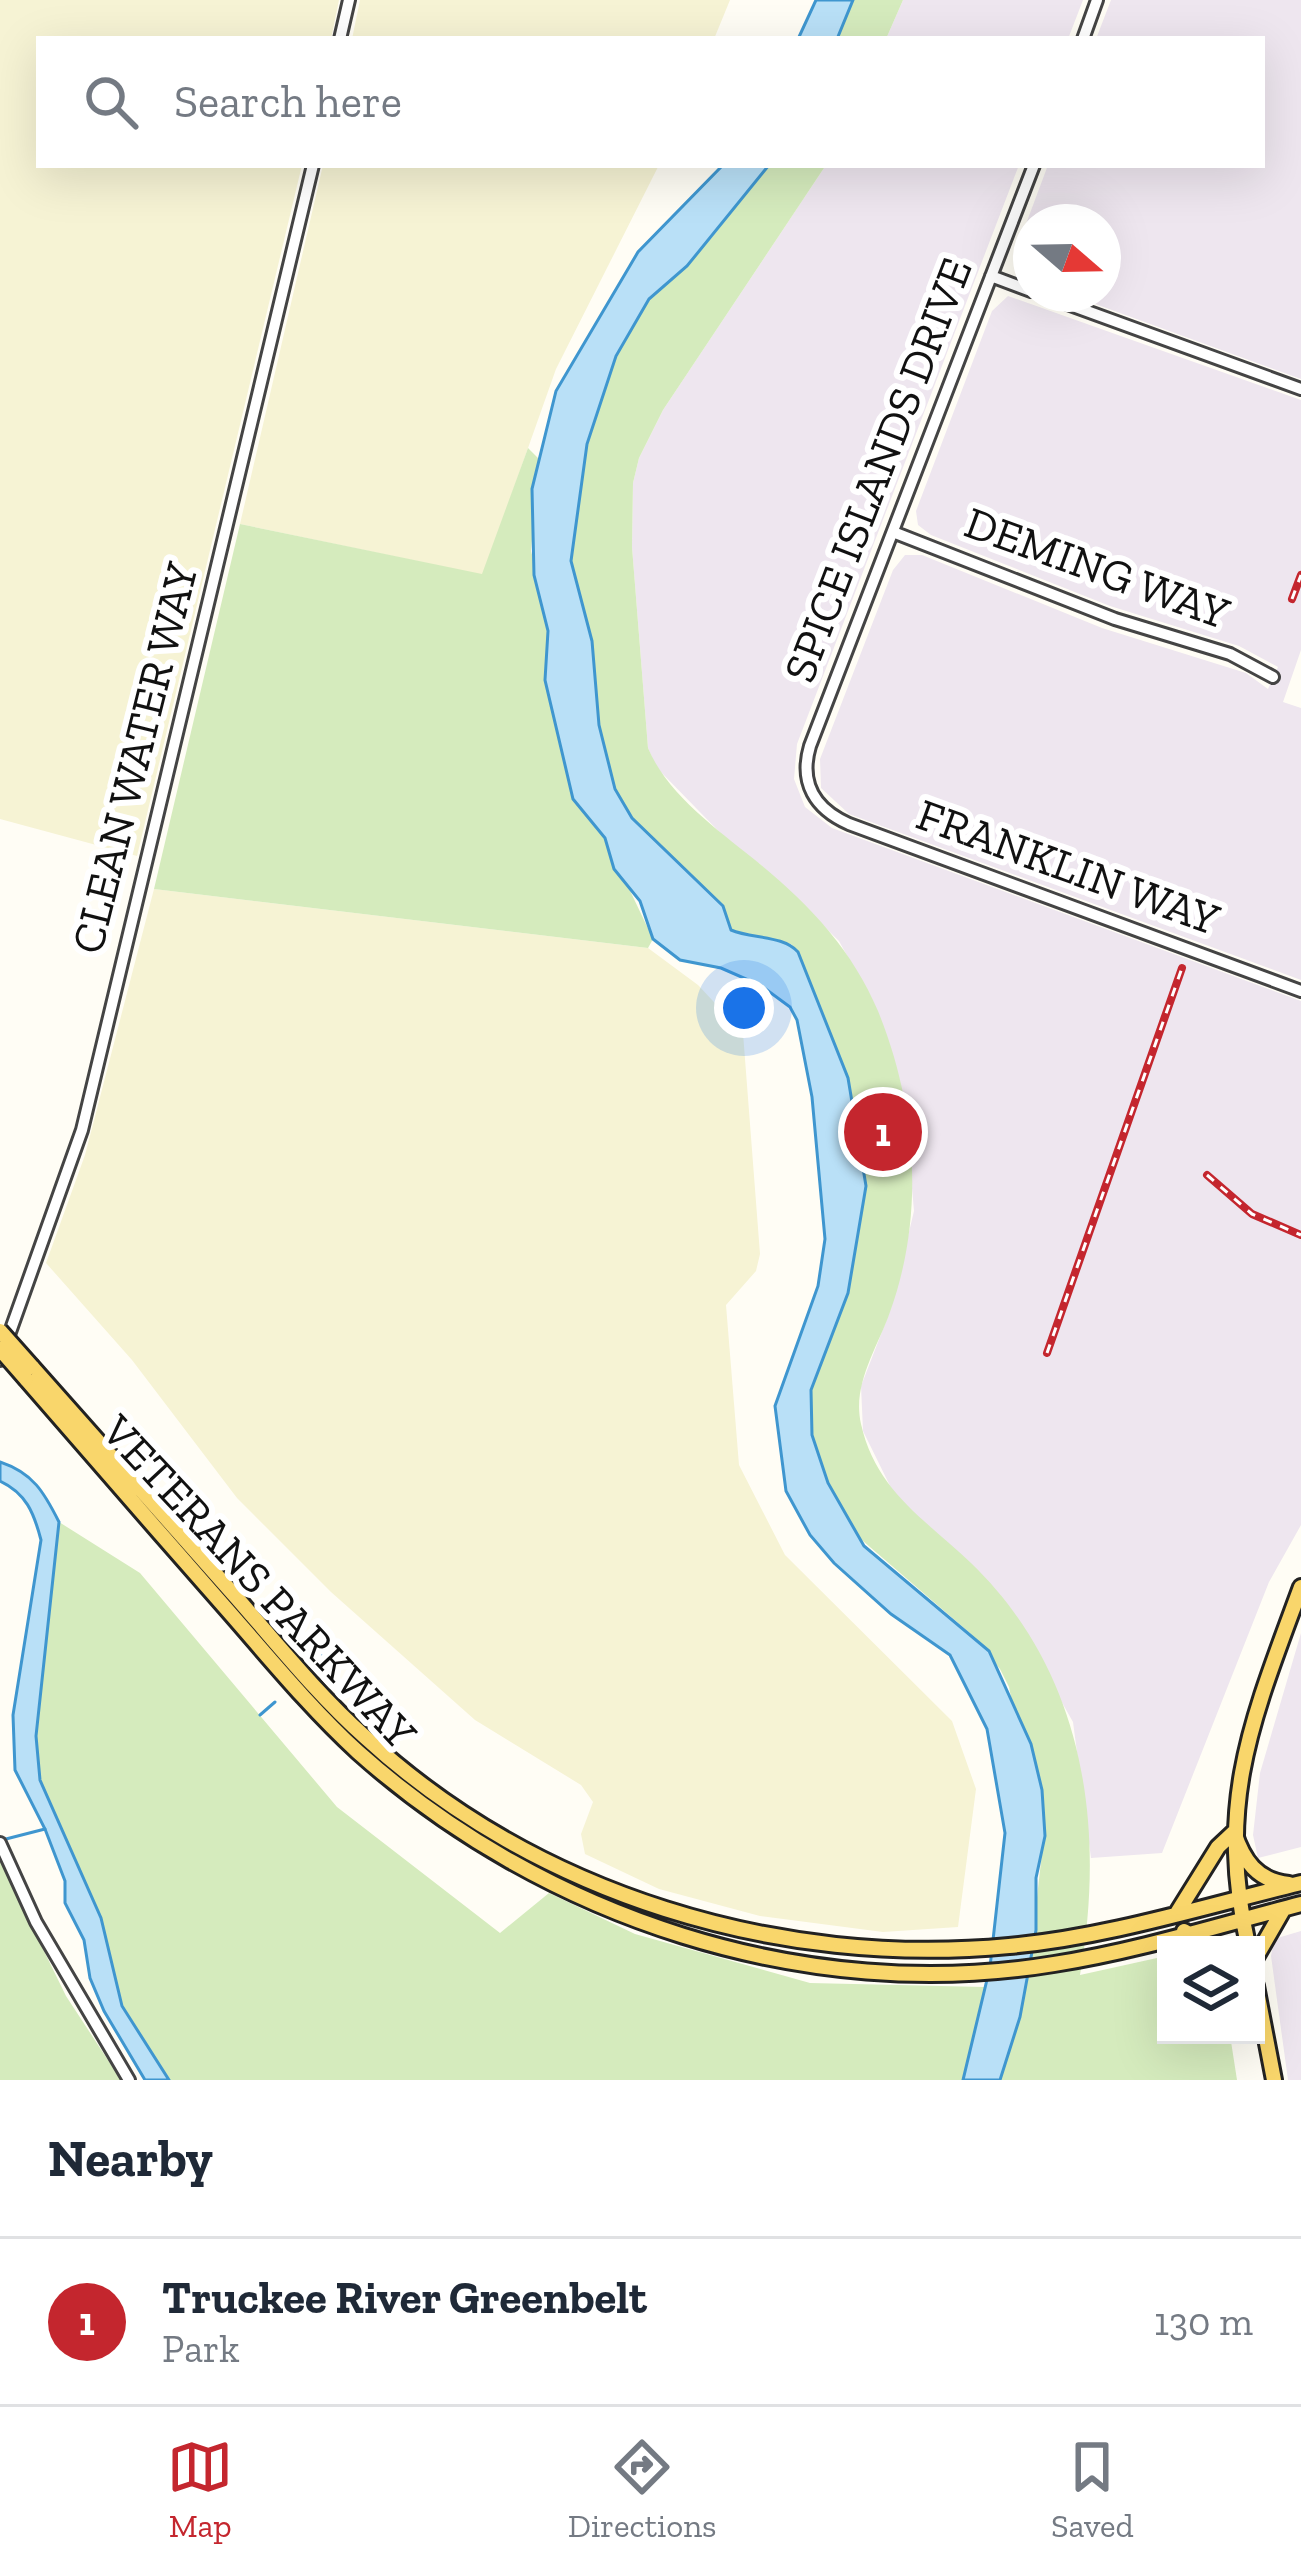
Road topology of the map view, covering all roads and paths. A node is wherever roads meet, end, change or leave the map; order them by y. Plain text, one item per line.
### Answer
1 (349, 0) edge
2 (1097, 0) edge
3 (341, 36) edge
4 (1083, 36) edge
5 (313, 168) edge
6 (1033, 168) edge
7 (991, 276) junction
8 (1013, 284) edge
9 (1089, 312) edge
10 (1301, 389) edge
11 (893, 532) junction
12 (1273, 677) dead end
13 (816, 802) joint
14 (1301, 991) edge
15 (0, 1330) edge
16 (0, 1349) edge
17 (0, 1360) edge
18 (29, 1373) junction
19 (1301, 1587) edge
20 (1234, 1832) junction
21 (0, 1843) edge
22 (1297, 1883) edge
23 (1238, 1898) junction
24 (1293, 1906) edge
25 (1177, 1912) junction
26 (1243, 1917) junction
27 (1184, 1931) junction
28 (1193, 1936) edge
29 (1246, 1936) edge
30 (1265, 1945) edge
31 (1265, 2033) edge
32 (129, 2080) edge
33 (1274, 2080) edge

1 - 3 street
2 - 4 street
5 - 17 street, CLEAN WATER WAY
6 - 7 street, SPICE ISLANDS DRIVE
7 - 8 street
7 - 11 street, SPICE ISLANDS DRIVE
9 - 10 street
11 - 12 street, DEMING WAY
11 - 13 street, SPICE ISLANDS DRIVE
13 - 14 street, FRANKLIN WAY
15 - 18 main road, VETERANS PARKWAY, bridge
16 - 18 main road, VETERANS PARKWAY, bridge
18 - 25 main road, VETERANS PARKWAY
18 - 27 main road, VETERANS PARKWAY
19 - 20 main road
20 - 22 main road
20 - 23 main road
20 - 25 main road
21 - 32 street
22 - 23 main road, VETERANS PARKWAY
23 - 25 main road, VETERANS PARKWAY
23 - 26 main road
24 - 26 main road, VETERANS PARKWAY
24 - 30 main road
26 - 27 main road, VETERANS PARKWAY
26 - 29 main road
27 - 28 main road
31 - 33 main road

